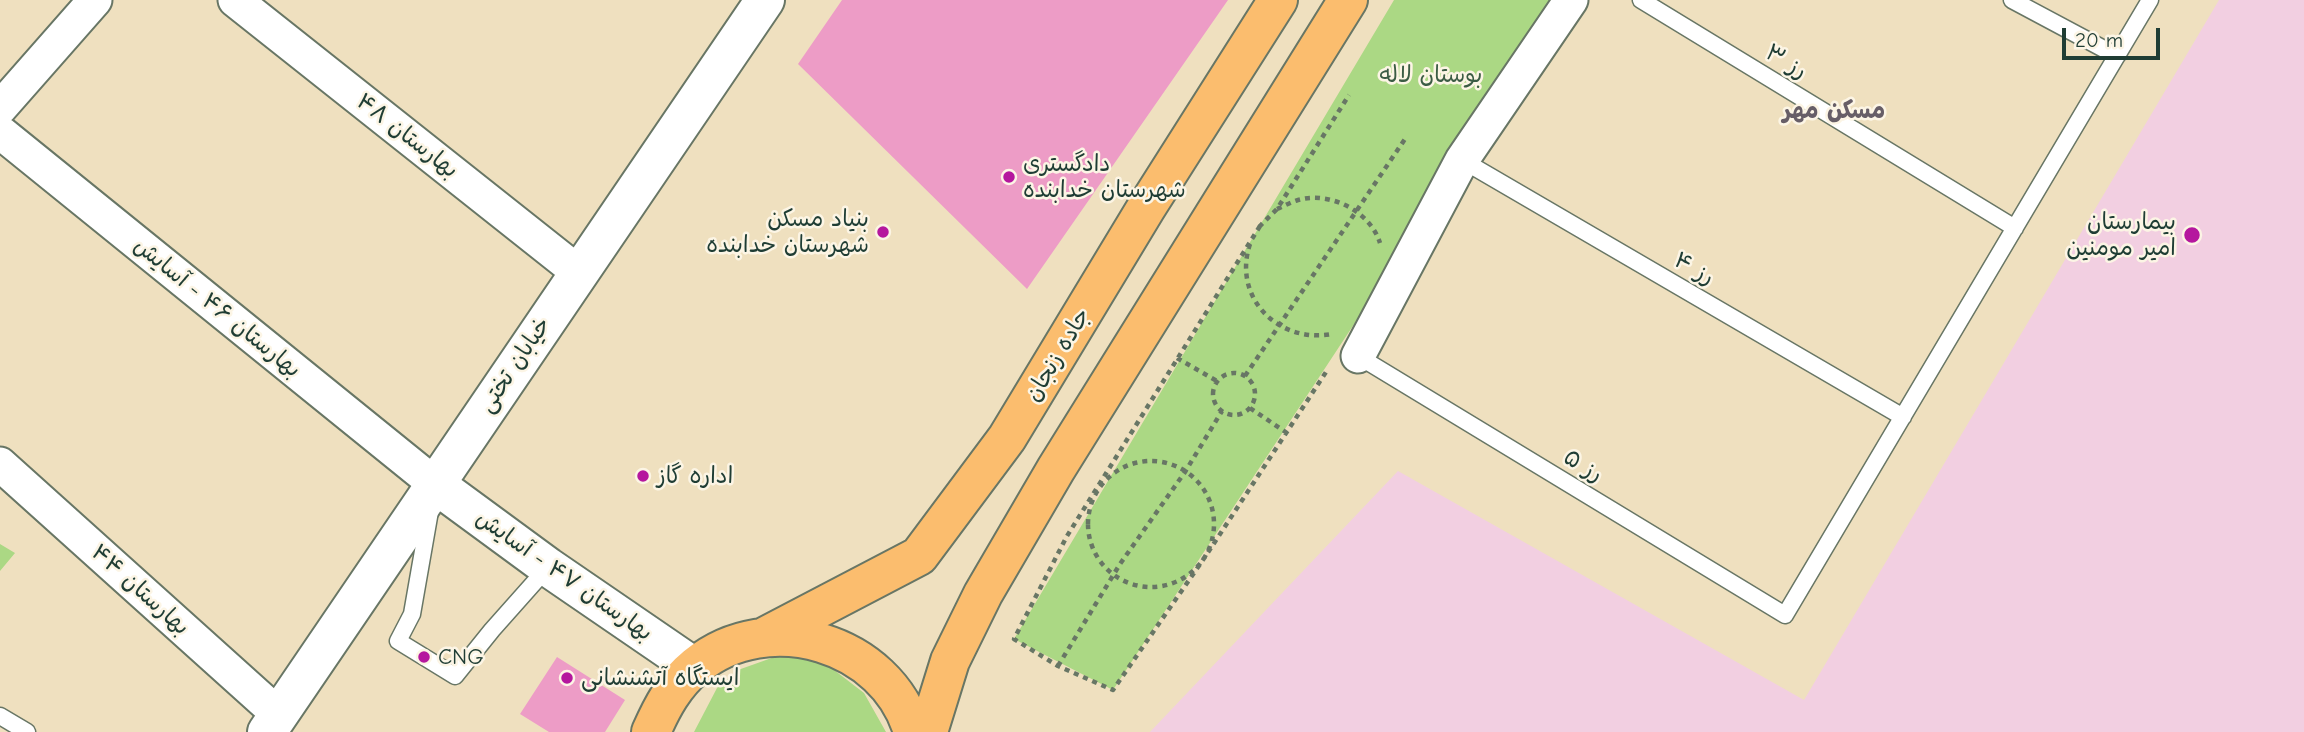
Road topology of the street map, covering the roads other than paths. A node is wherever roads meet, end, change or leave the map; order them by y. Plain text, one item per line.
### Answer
1 (95, 0) edge
2 (235, 0) edge
3 (765, 0) edge
4 (1278, 0) edge
5 (1348, 0) edge
6 (1571, 0) edge
7 (1641, 0) edge
8 (2012, 0) edge
9 (2150, 0) edge
10 (2117, 56) junction
11 (0, 108) edge
12 (0, 132) edge
13 (1462, 160) junction
14 (2015, 228) junction
15 (578, 272) junction
16 (1343, 352) joint
17 (1903, 417) junction
18 (0, 464) edge
19 (435, 484) junction
20 (548, 567) junction
21 (766, 636) junction
22 (694, 667) junction
23 (0, 716) edge
24 (273, 723) edge
25 (27, 732) edge
26 (652, 732) edge
27 (913, 732) edge
28 (928, 732) edge

1 - 11 street
2 - 15 street, بهارستان ۴۸
3 - 15 street, خیابان تختی
4 - 21 main road, جاده زنجان
5 - 28 main road
6 - 13 street
7 - 14 lane, رز ۳
8 - 10 lane
9 - 10 lane
10 - 14 lane
12 - 19 street, بهارستان ۴۶ - آسایش
13 - 16 street
13 - 17 lane, رز ۴
14 - 17 lane
15 - 19 street, خیابان تختی
16 - 17 lane, رز ۵
18 - 24 street, بهارستان ۴۴
19 - 20 street, بهارستان ۴۷ - آسایش
19 - 20 lane
19 - 24 street, خیابان تختی
20 - 22 street, بهارستان ۴۷ - آسایش
21 - 22 main road
21 - 27 main road
22 - 26 main road
23 - 25 lane

